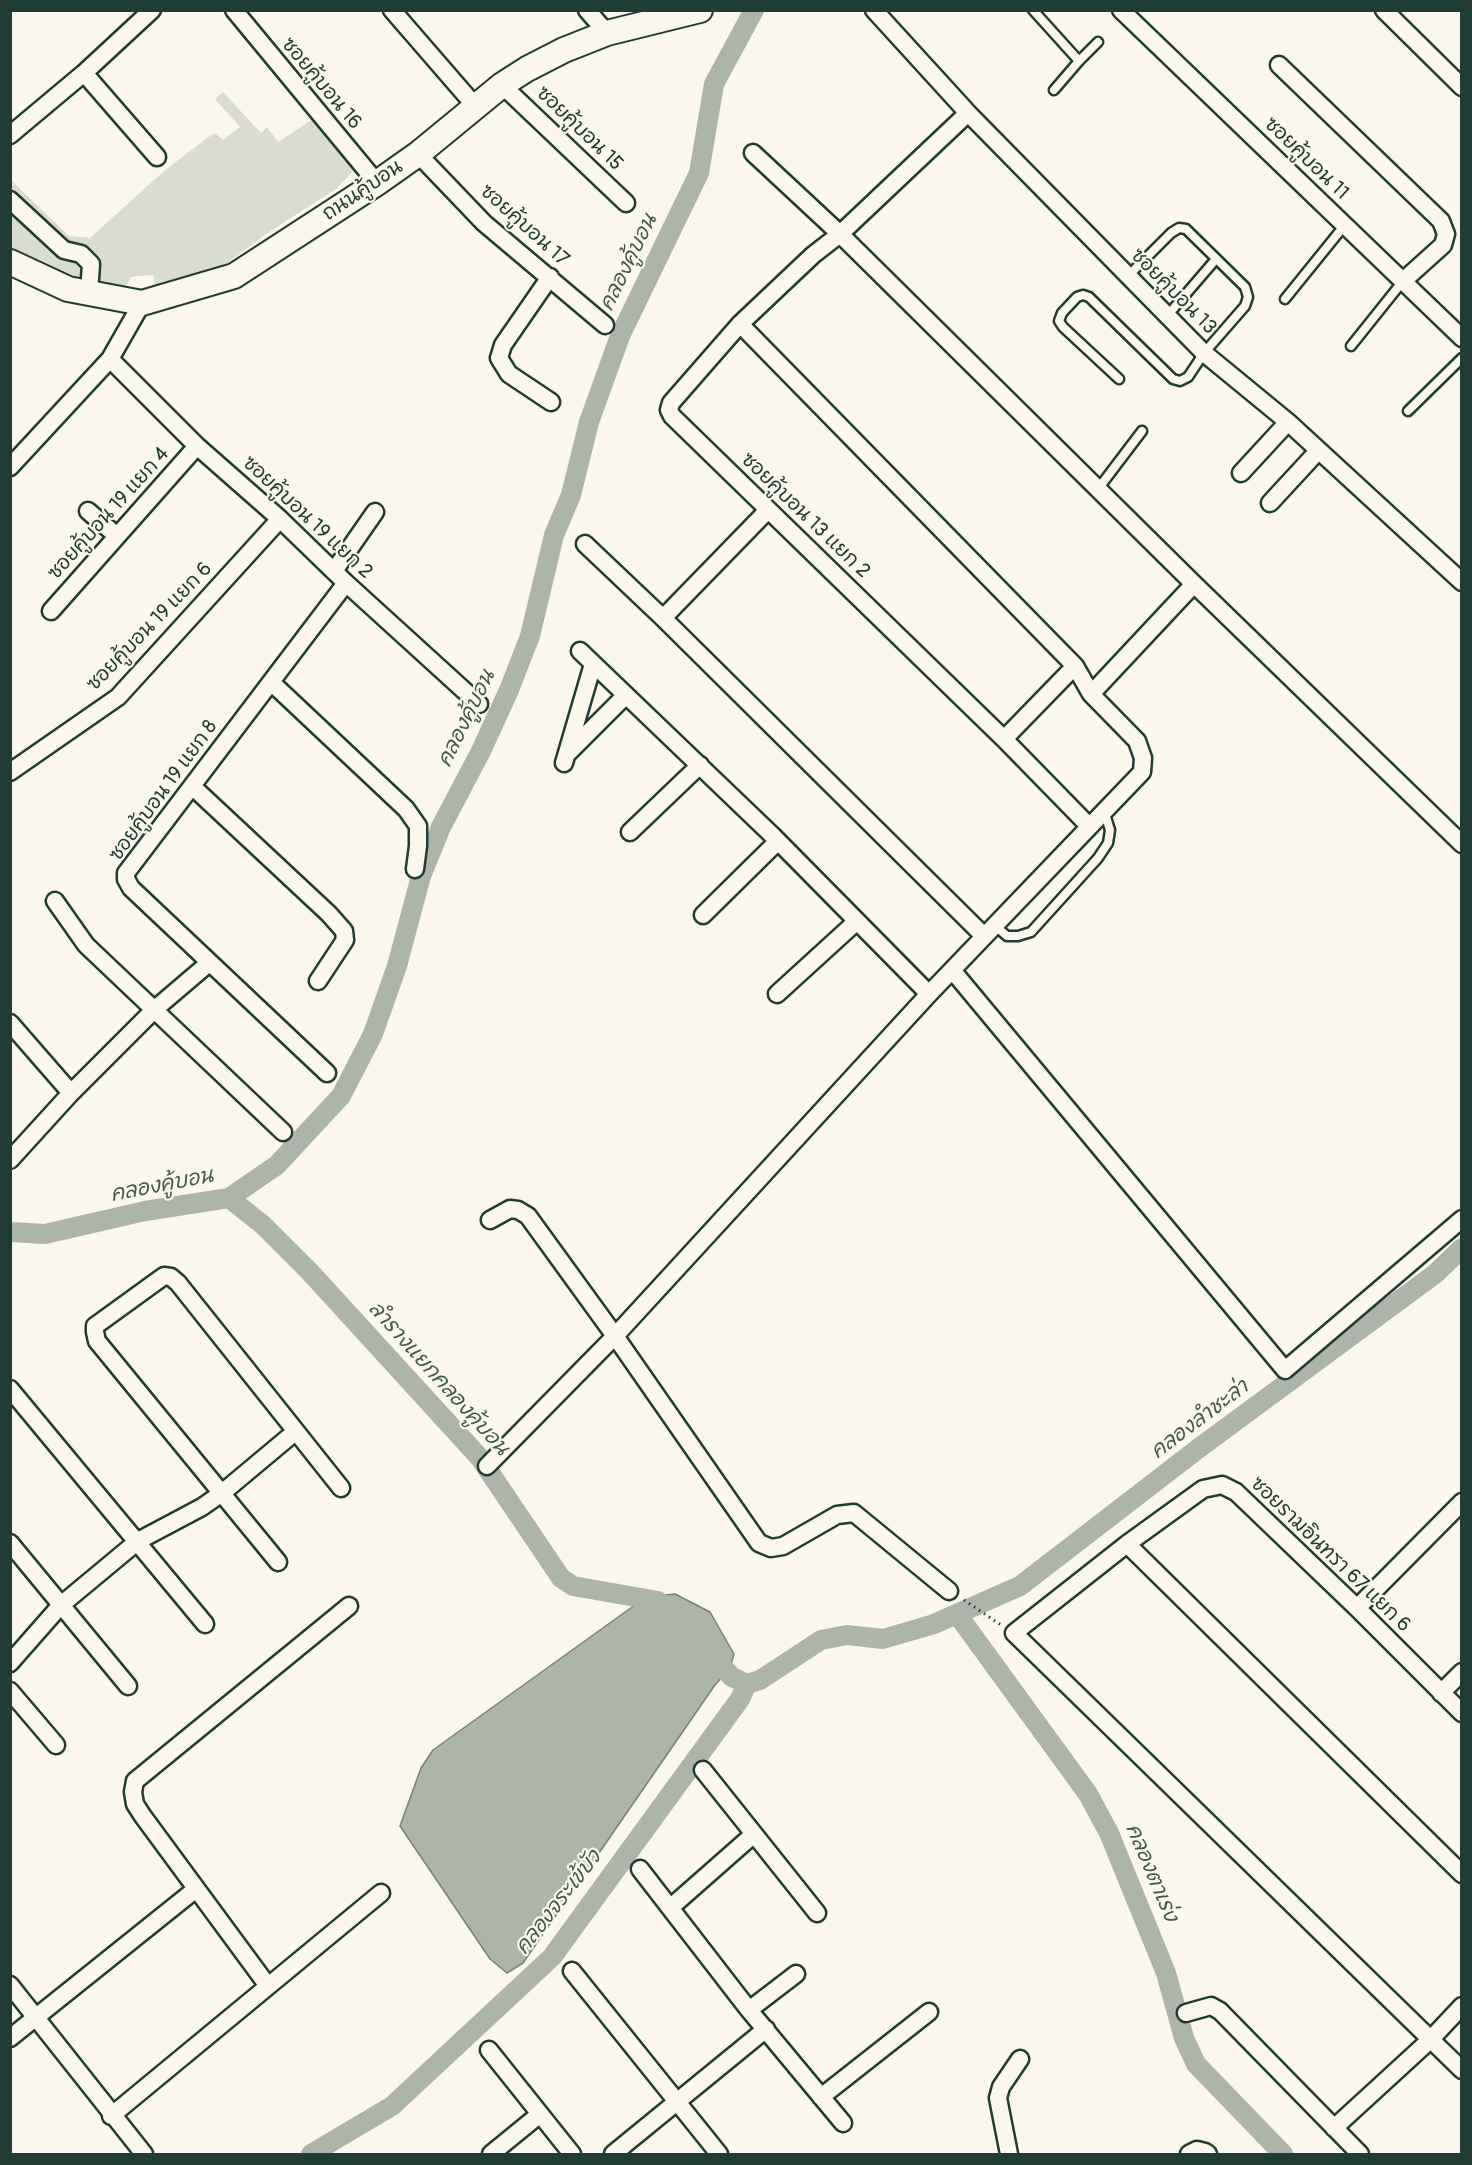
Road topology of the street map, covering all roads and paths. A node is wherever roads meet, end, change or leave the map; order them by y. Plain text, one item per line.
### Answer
1 (152, 10) edge
2 (234, 10) edge
3 (392, 10) edge
4 (587, 10) edge
5 (700, 10) edge
6 (874, 10) edge
7 (1033, 10) edge
8 (1120, 10) edge
9 (1384, 10) edge
10 (607, 33) junction
11 (1098, 42) dead end
12 (1079, 61) junction
13 (1279, 65) dead end
14 (84, 73) junction
15 (502, 85) junction
16 (1461, 87) edge
17 (1054, 90) dead end
18 (476, 107) junction
19 (968, 112) junction
20 (10, 135) edge
21 (753, 153) dead end
22 (418, 154) junction
23 (157, 157) dead end
24 (377, 183) junction
25 (10, 200) edge
26 (626, 204) dead end
27 (1344, 225) junction
28 (840, 234) junction
29 (1216, 258) junction
30 (10, 262) edge
31 (1128, 276) junction
32 (550, 277) junction
33 (1402, 281) junction
34 (89, 292) junction
35 (1285, 299) dead end
36 (142, 303) junction
37 (1167, 316) junction
38 (740, 324) junction
39 (606, 325) dead end
40 (1461, 338) edge
41 (1351, 346) dead end
42 (1204, 353) junction
43 (1461, 358) edge
44 (110, 359) junction
45 (1119, 378) dead end
46 (551, 402) dead end
47 (1408, 411) dead end
48 (1288, 422) junction
49 (1142, 431) dead end
50 (198, 446) junction
51 (1318, 451) junction
52 (10, 467) edge
53 (1241, 473) dead end
54 (1098, 489) junction
55 (1270, 503) dead end
56 (768, 510) junction
57 (88, 511) dead end
58 (375, 512) dead end
59 (280, 519) junction
60 (117, 536) junction
61 (585, 543) dead end
62 (334, 571) junction
63 (1461, 582) edge
64 (346, 583) junction
65 (1194, 584) junction
66 (51, 611) dead end
67 (663, 618) junction
68 (580, 651) dead end
69 (593, 664) junction
70 (1075, 666) junction
71 (272, 682) junction
72 (1091, 694) junction
73 (626, 695) junction
74 (479, 704) dead end
75 (1004, 739) junction
76 (699, 765) junction
77 (10, 772) edge
78 (193, 787) junction
79 (1104, 810) junction
80 (1089, 826) junction
81 (630, 832) dead end
82 (778, 841) junction
83 (1461, 844) edge
84 (415, 868) dead end
85 (55, 901) dead end
86 (704, 915) dead end
87 (857, 921) junction
88 (989, 931) junction
89 (209, 963) junction
90 (952, 970) junction
91 (318, 981) dead end
92 (777, 994) dead end
93 (929, 994) junction
94 (155, 1009) junction
95 (10, 1023) edge
96 (327, 1073) dead end
97 (71, 1093) junction
98 (283, 1132) dead end
99 (10, 1160) edge
100 (1461, 1219) edge
101 (490, 1220) dead end
102 (615, 1336) junction
103 (10, 1389) edge
104 (295, 1432) junction
105 (487, 1466) dead end
106 (341, 1488) dead end
107 (222, 1493) junction
108 (1461, 1502) edge
109 (138, 1541) junction
110 (10, 1543) edge
111 (1126, 1544) junction
112 (278, 1562) dead end
113 (950, 1591) joint
114 (61, 1605) junction
115 (349, 1606) dead end
116 (1357, 1608) junction
117 (205, 1624) dead end
118 (1003, 1626) dead end
119 (10, 1663) edge
120 (1461, 1672) edge
121 (128, 1686) dead end
122 (10, 1691) edge
123 (1441, 1693) junction
124 (1461, 1713) edge
125 (56, 1745) dead end
126 (703, 1770) dead end
127 (754, 1834) junction
128 (640, 1869) dead end
129 (1461, 1874) edge
130 (196, 1889) junction
131 (381, 1893) dead end
132 (670, 1908) junction
133 (817, 1913) dead end
134 (572, 1971) dead end
135 (796, 1974) dead end
136 (10, 1985) edge
137 (268, 1986) junction
138 (1461, 2006) edge
139 (749, 2010) junction
140 (930, 2012) dead end
141 (1186, 2013) dead end
142 (36, 2019) junction
143 (766, 2029) junction
144 (10, 2038) edge
145 (1430, 2040) junction
146 (489, 2050) dead end
147 (1020, 2059) dead end
148 (1461, 2070) edge
149 (821, 2097) junction
150 (677, 2101) junction
151 (540, 2114) junction
152 (111, 2116) junction
153 (843, 2123) dead end
154 (1334, 2128) junction
155 (144, 2154) edge
156 (491, 2154) edge
157 (572, 2154) edge
158 (613, 2154) edge
159 (719, 2154) edge
160 (1009, 2154) edge
161 (1189, 2154) edge
162 (1208, 2154) edge
163 (1360, 2154) edge

1 - 14 street
2 - 24 street, ซอยคู้บอน 16
3 - 18 street
4 - 10 street
5 - 10 main road, ถนนคู้บอน
6 - 19 street, ซอยคู้บอน 13
7 - 12 lane
8 - 27 street, ซอยคู้บอน 11
9 - 16 street
10 - 15 main road, ถนนคู้บอน
11 - 12 lane
12 - 17 lane
13 - 33 street
14 - 20 street
14 - 23 street
15 - 18 main road, ถนนคู้บอน
15 - 26 street, ซอยคู้บอน 15
18 - 22 main road, ถนนคู้บอน
19 - 28 street, ซอยคู้บอน 13 แยก 2
19 - 31 street, ซอยคู้บอน 13
21 - 28 street
22 - 24 main road, ถนนคู้บอน
22 - 32 street, ซอยคู้บอน 17
24 - 36 main road, ถนนคู้บอน
25 - 34 street
27 - 33 street, ซอยคู้บอน 11
27 - 35 lane
28 - 38 street, ซอยคู้บอน 13 แยก 2
28 - 54 street
29 - 31 lane
29 - 37 lane
29 - 42 lane
30 - 34 main road, ถนนคู้บอน
31 - 37 street, ซอยคู้บอน 13
32 - 39 street, ซอยคู้บอน 17
32 - 46 street
33 - 40 street, ซอยคู้บอน 11
33 - 41 lane
34 - 36 main road, ถนนคู้บอน
36 - 44 street
37 - 42 street, ซอยคู้บอน 13
38 - 56 street, ซอยคู้บอน 13 แยก 2
38 - 70 street
42 - 45 lane
42 - 48 street, ซอยคู้บอน 13
43 - 47 lane
44 - 50 street, ซอยคู้บอน 19 แยก 2
44 - 52 street
48 - 51 street, ซอยคู้บอน 13
48 - 53 street
49 - 54 lane
50 - 59 street, ซอยคู้บอน 19 แยก 2
50 - 60 street, ซอยคู้บอน 19 แยก 4
51 - 55 street
51 - 63 street, ซอยคู้บอน 13
54 - 65 street
56 - 67 street
56 - 75 street, ซอยคู้บอน 13 แยก 2
57 - 60 street
58 - 62 street
59 - 62 street, ซอยคู้บอน 19 แยก 2
59 - 77 street, ซอยคู้บอน 19 แยก 6
60 - 66 street, ซอยคู้บอน 19 แยก 4
61 - 67 street
62 - 64 street, ซอยคู้บอน 19 แยก 2
64 - 71 street, ซอยคู้บอน 19 แยก 8
64 - 74 street, ซอยคู้บอน 19 แยก 2
65 - 72 street
65 - 83 street
67 - 88 street
68 - 69 street
69 - 73 street
69 - 73 street
70 - 72 street
70 - 75 street
71 - 78 street, ซอยคู้บอน 19 แยก 8
71 - 84 street
72 - 79 street
73 - 76 street
75 - 80 street, ซอยคู้บอน 13 แยก 2
76 - 81 street
76 - 82 street
78 - 89 street, ซอยคู้บอน 19 แยก 8
78 - 91 street
79 - 80 street
79 - 88 lane
80 - 88 street
82 - 86 street
82 - 87 street
85 - 94 street
87 - 92 street
87 - 93 street
88 - 90 street
89 - 94 street
89 - 96 street
90 - 93 street
90 - 100 street
93 - 102 street
94 - 97 street
94 - 98 street
95 - 97 street
97 - 99 street
101 - 102 street
102 - 105 street
102 - 113 street
103 - 109 street
104 - 106 street
104 - 107 street
104 - 107 street
107 - 109 street
107 - 112 street
108 - 116 street
109 - 114 street
109 - 117 street
110 - 114 street
111 - 116 street, ซอยรามอินทรา 67 แยก 6
111 - 129 street
111 - 145 street
113 - 118 path
114 - 119 street
114 - 121 street
115 - 130 street
116 - 123 street, ซอยรามอินทรา 67 แยก 6
120 - 123 street
122 - 125 street
123 - 124 street, ซอยรามอินทรา 67 แยก 6
126 - 127 street
127 - 132 street
127 - 133 street
128 - 132 street
130 - 137 street
130 - 142 street
131 - 137 street
132 - 139 street
134 - 150 street
135 - 139 street
136 - 142 street
137 - 152 street
138 - 145 street
139 - 143 street
140 - 149 street
141 - 154 street
142 - 144 street
142 - 152 street
143 - 149 street
143 - 150 street
145 - 148 street
145 - 154 street
146 - 151 street
147 - 160 street
149 - 153 street
150 - 158 street
150 - 159 street
151 - 156 street
151 - 157 street
152 - 155 street
154 - 163 street
161 - 162 street

